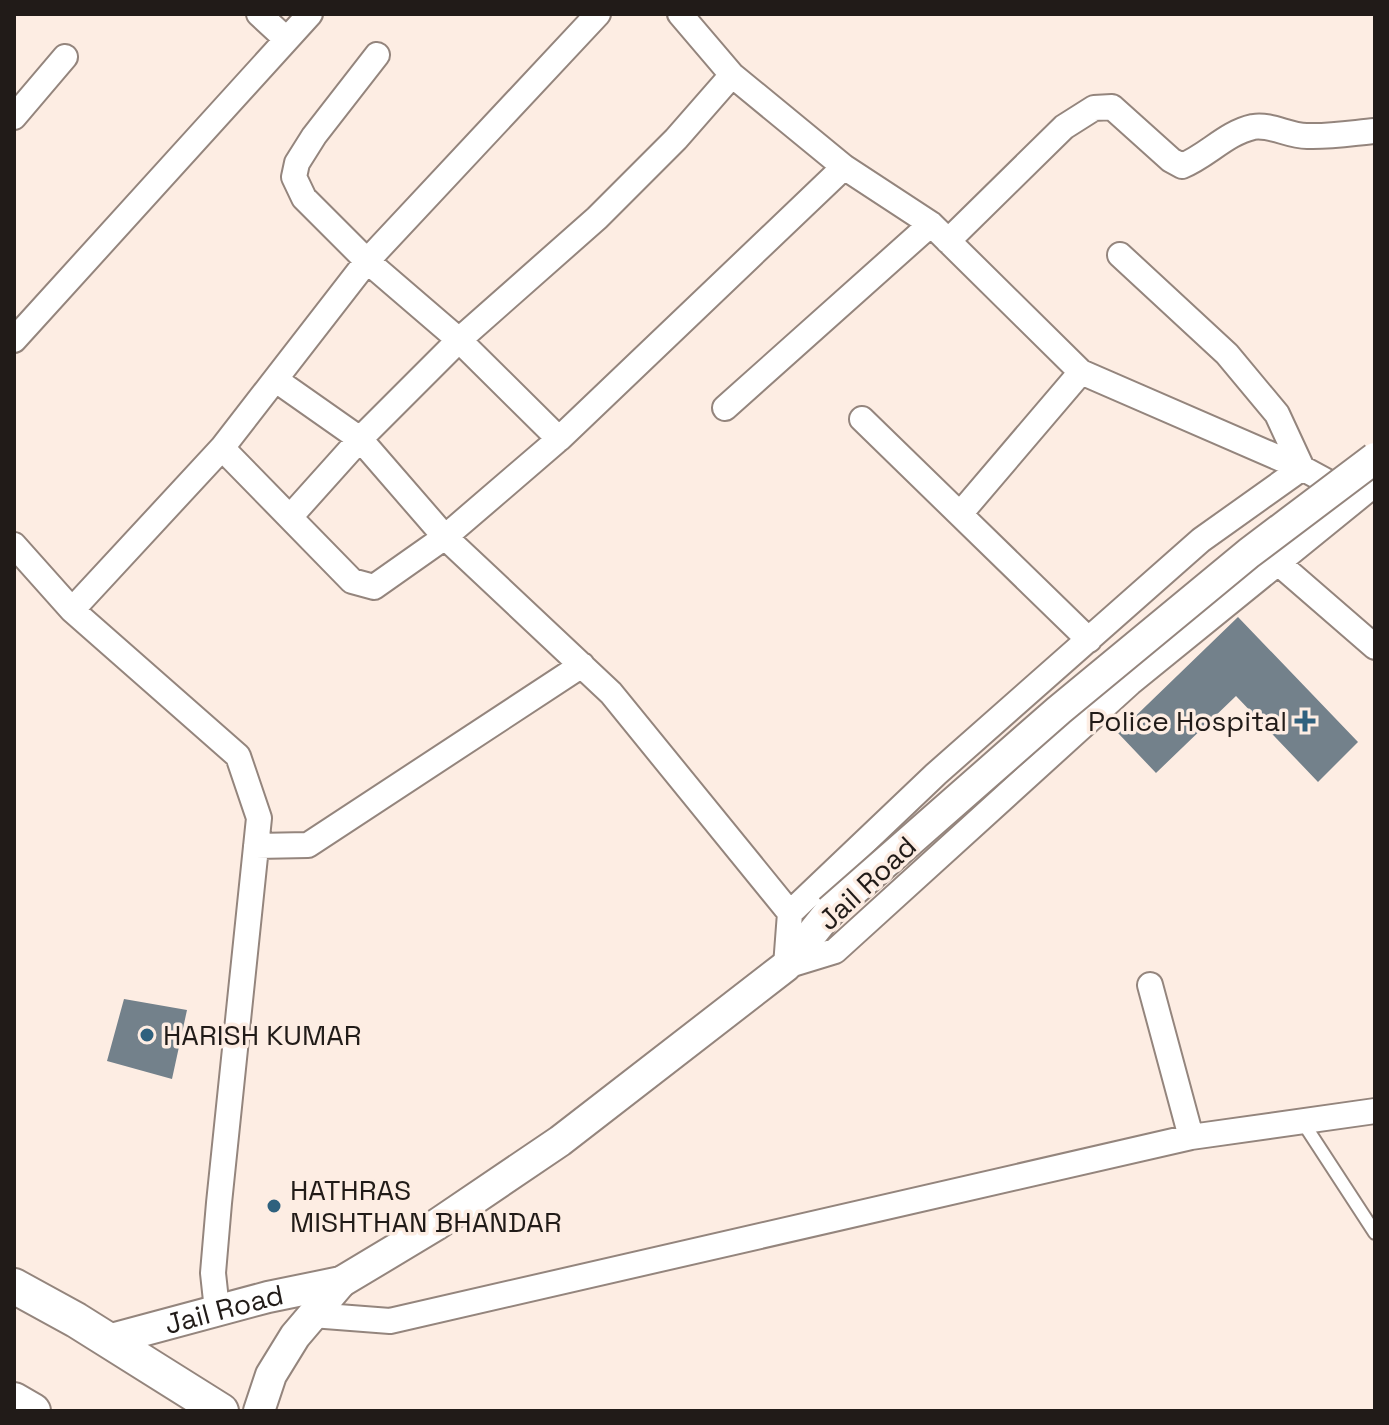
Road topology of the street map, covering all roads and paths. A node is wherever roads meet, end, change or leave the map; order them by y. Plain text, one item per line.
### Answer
1 (259, 14) edge
2 (310, 14) edge
3 (598, 14) edge
4 (680, 14) edge
5 (286, 39) junction
6 (377, 55) dead end
7 (65, 57) dead end
8 (732, 75) junction
9 (14, 117) edge
10 (1375, 131) edge
11 (844, 167) junction
12 (939, 232) junction
13 (1120, 255) dead end
14 (367, 261) junction
15 (14, 340) edge
16 (459, 340) junction
17 (1081, 372) junction
18 (276, 380) junction
19 (725, 408) dead end
20 (862, 419) dead end
21 (360, 439) junction
22 (559, 439) junction
23 (222, 448) junction
24 (1375, 458) edge
25 (1302, 468) junction
26 (1367, 492) edge
27 (960, 514) junction
28 (290, 517) junction
29 (445, 537) junction
30 (14, 545) edge
31 (1277, 562) junction
32 (72, 610) junction
33 (1089, 640) junction
34 (1375, 647) edge
35 (582, 665) junction
36 (256, 846) junction
37 (790, 913) junction
38 (786, 966) junction
39 (1150, 985) dead end
40 (1375, 1111) edge
41 (1302, 1121) junction
42 (1191, 1137) junction
43 (1375, 1233) edge
44 (341, 1282) junction
45 (14, 1286) edge
46 (217, 1310) junction
47 (312, 1315) junction
48 (108, 1340) junction
49 (14, 1400) edge
50 (33, 1411) edge
51 (221, 1411) edge
52 (259, 1411) edge

1 - 5 street
2 - 5 street
3 - 14 street
4 - 8 street
5 - 15 street
6 - 14 street
7 - 9 street
8 - 11 street
8 - 16 street
10 - 12 street
11 - 12 street
11 - 22 street
12 - 17 street
12 - 19 street
13 - 25 street
14 - 16 street
14 - 18 street
16 - 21 street
16 - 22 street
17 - 25 street
17 - 27 street
18 - 21 street
18 - 23 street
20 - 27 street
21 - 28 street
21 - 29 street
22 - 29 street
23 - 28 street
23 - 32 street
24 - 38 street, Jail Road, bridge
25 - 26 street
25 - 33 street
26 - 31 street
27 - 33 street
28 - 29 street
29 - 35 street
30 - 32 street
31 - 34 street
31 - 38 street
32 - 36 street
33 - 37 street
35 - 36 street
35 - 37 street
36 - 46 street
37 - 38 street
38 - 44 street, Jail Road
39 - 42 street
40 - 41 street
41 - 42 street
41 - 43 lane
42 - 47 street
44 - 46 street, Jail Road
44 - 47 street, Jail Road
45 - 48 main road
46 - 48 street, Jail Road
47 - 52 street, Jail Road
48 - 51 main road
49 - 50 main road

